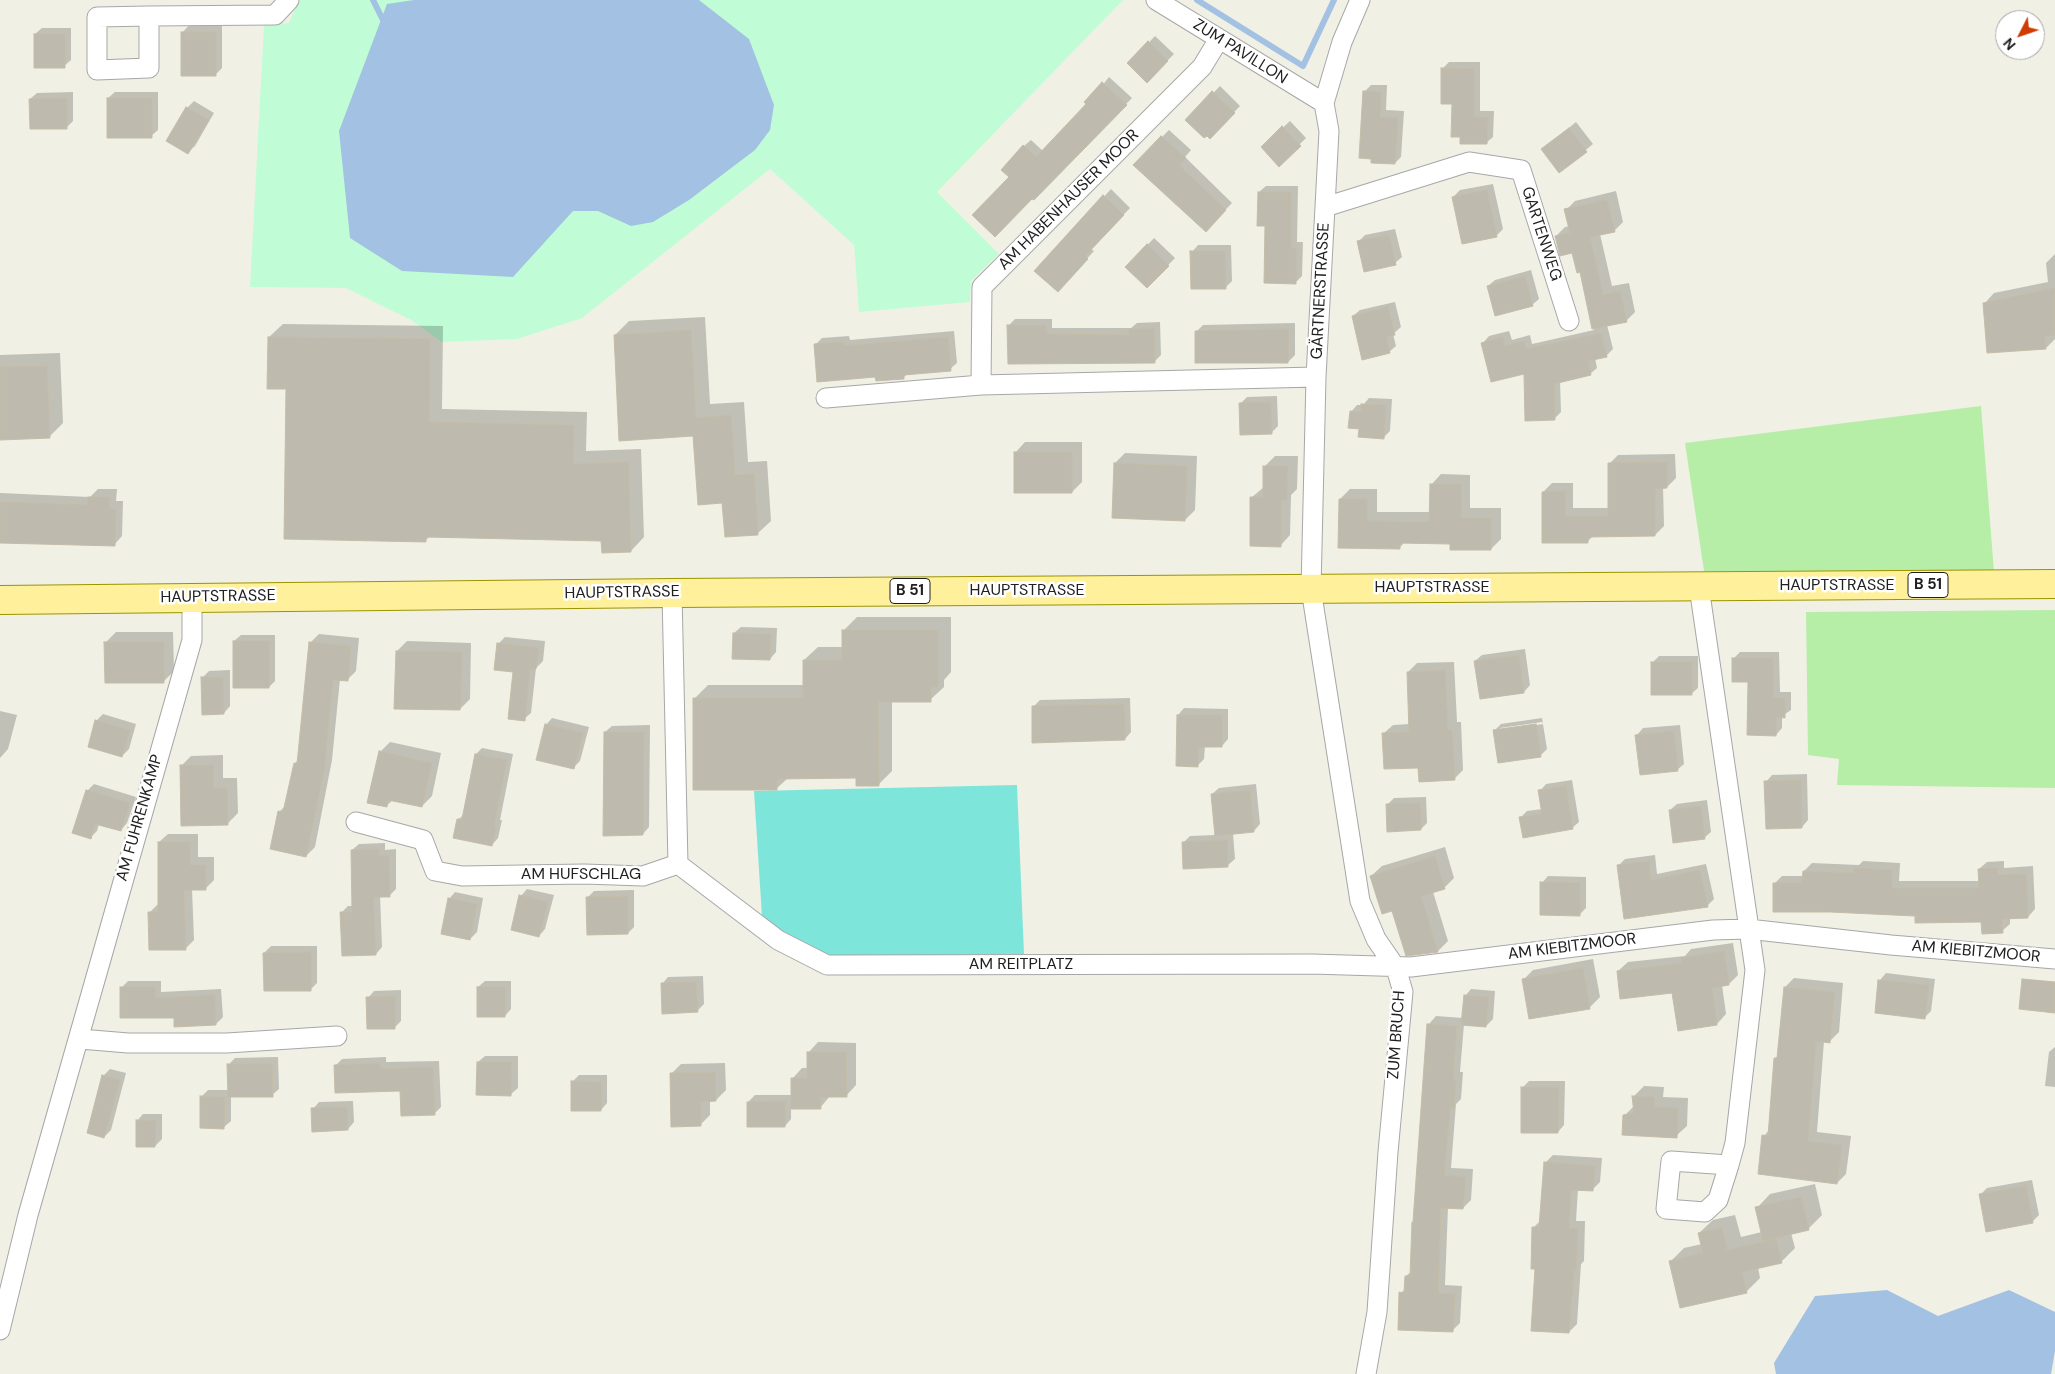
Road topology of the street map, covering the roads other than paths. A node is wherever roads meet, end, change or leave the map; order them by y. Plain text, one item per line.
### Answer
1 (289, 0) edge
2 (1156, 0) edge
3 (1360, 0) edge
4 (149, 16) dead end
5 (1219, 39) junction
6 (1324, 103) junction
7 (1325, 207) junction
8 (1569, 321) dead end
9 (1316, 377) junction
10 (981, 385) junction
11 (826, 398) dead end
12 (2055, 584) edge
13 (1699, 587) junction
14 (1311, 589) junction
15 (672, 593) junction
16 (192, 597) junction
17 (0, 600) edge
18 (356, 822) dead end
19 (678, 864) junction
20 (1748, 929) junction
21 (2055, 959) edge
22 (1396, 968) junction
23 (337, 1036) dead end
24 (80, 1039) junction
25 (1729, 1165) dead end
26 (0, 1330) edge
27 (1366, 1374) edge

1 - 4 street
2 - 5 street, ZUM PAVILLON
3 - 6 street, GÄRTNERSTRASSE
5 - 6 street, ZUM PAVILLON
5 - 10 street, AM HABENHAUSER MOOR
6 - 7 street, GÄRTNERSTRASSE
7 - 8 street, GARTENWEG
7 - 9 street, GÄRTNERSTRASSE
9 - 10 street
9 - 14 street, GÄRTNERSTRASSE
10 - 11 street
12 - 13 main road, HAUPTSTRASSE / B 51
13 - 14 main road, HAUPTSTRASSE / B 51
13 - 20 street
14 - 15 main road, HAUPTSTRASSE / B 51
14 - 22 street, ZUM BRUCH
15 - 16 main road, HAUPTSTRASSE / B 51
15 - 19 street
16 - 17 main road, HAUPTSTRASSE / B 51
16 - 24 street, AM FUHRENKAMP
18 - 19 street, AM HUFSCHLAG
19 - 22 street, AM REITPLATZ
20 - 21 street, AM KIEBITZMOOR
20 - 22 street, AM KIEBITZMOOR
20 - 25 street
22 - 27 street, ZUM BRUCH
23 - 24 street
24 - 26 street, AM FUHRENKAMP

